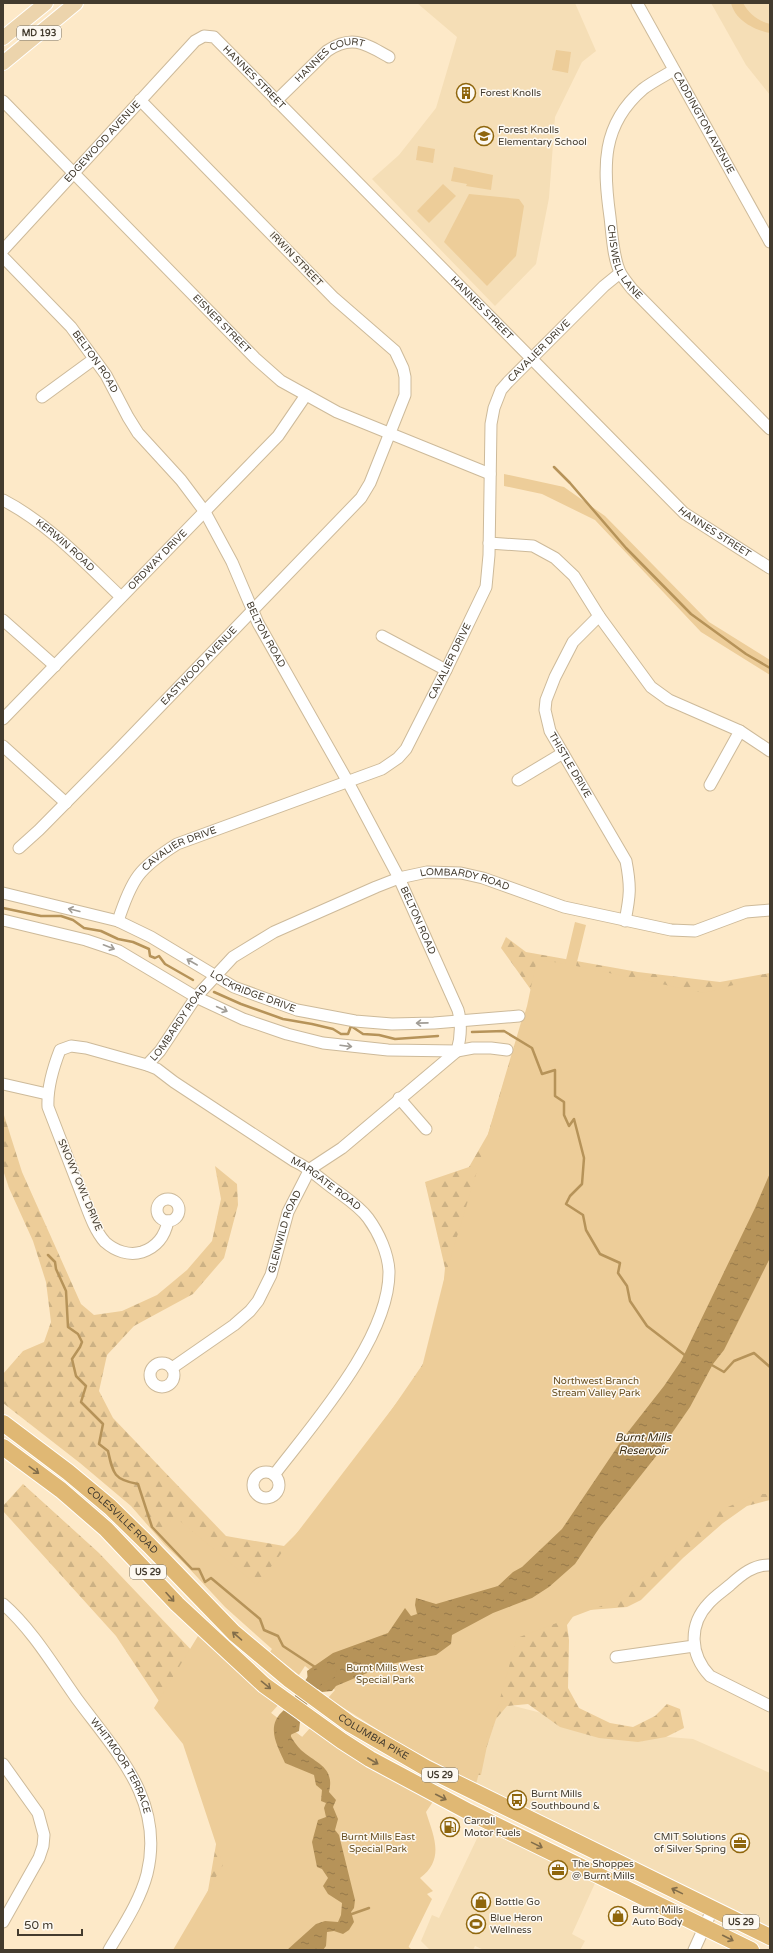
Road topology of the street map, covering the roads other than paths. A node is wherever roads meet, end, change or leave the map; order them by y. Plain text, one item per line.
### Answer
1 (46, 3) edge
2 (76, 3) edge
3 (637, 3) edge
4 (204, 36) joint
5 (3, 37) edge
6 (389, 57) dead end
7 (3, 63) edge
8 (674, 70) junction
9 (140, 100) junction
10 (3, 101) edge
11 (276, 101) junction
12 (74, 174) junction
13 (770, 242) edge
14 (3, 250) edge
15 (3, 257) edge
16 (620, 273) junction
17 (530, 358) junction
18 (94, 359) junction
19 (306, 395) junction
20 (42, 397) dead end
21 (770, 429) edge
22 (390, 434) junction
23 (490, 474) junction
24 (3, 500) edge
25 (205, 512) junction
26 (489, 543) junction
27 (770, 568) edge
28 (122, 597) junction
29 (253, 610) junction
30 (599, 616) junction
31 (3, 620) edge
32 (382, 636) dead end
33 (55, 666) junction
34 (446, 670) junction
35 (3, 719) edge
36 (740, 731) junction
37 (3, 746) edge
38 (770, 751) edge
39 (563, 754) junction
40 (518, 780) dead end
41 (348, 782) junction
42 (710, 785) dead end
43 (66, 803) junction
44 (19, 848) dead end
45 (399, 878) junction
46 (3, 893) edge
47 (770, 910) edge
48 (3, 920) edge
49 (118, 921) junction
50 (625, 921) junction
51 (216, 976) junction
52 (196, 997) junction
53 (519, 1016) dead end
54 (460, 1021) junction
55 (507, 1050) dead end
56 (457, 1051) junction
57 (148, 1065) junction
58 (3, 1084) edge
59 (47, 1094) junction
60 (399, 1098) junction
61 (426, 1129) dead end
62 (310, 1169) junction
63 (168, 1221) dead end
64 (172, 1368) dead end
65 (3, 1423) edge
66 (3, 1447) edge
67 (274, 1475) dead end
68 (770, 1565) edge
69 (3, 1604) edge
70 (694, 1646) junction
71 (616, 1657) dead end
72 (302, 1689) joint
73 (290, 1704) joint
74 (770, 1706) edge
75 (3, 1764) edge
76 (713, 1908) junction
77 (3, 1922) edge
78 (704, 1927) junction
79 (770, 1937) edge
80 (109, 1950) edge
81 (694, 1950) edge
82 (751, 1950) edge

1 - 5 main road, MD 193
2 - 7 main road, MD 193
3 - 8 street, CADDINGTON AVENUE
4 - 9 street, EDGEWOOD AVENUE
4 - 11 street, HANNES STREET
6 - 11 street, HANNES COURT
8 - 13 street, CADDINGTON AVENUE
8 - 16 street, CHISWELL LANE
9 - 12 street, EDGEWOOD AVENUE
9 - 22 street, IRWIN STREET
10 - 12 street, EISNER STREET
11 - 17 street, HANNES STREET
12 - 14 street, EDGEWOOD AVENUE
12 - 19 street, EISNER STREET
15 - 18 street, BELTON ROAD
16 - 17 street, CAVALIER DRIVE
16 - 21 street, CHISWELL LANE
17 - 23 street, CAVALIER DRIVE
17 - 27 street, HANNES STREET
18 - 20 street
18 - 25 street, BELTON ROAD
19 - 22 street, EISNER STREET
19 - 25 street, ORDWAY DRIVE
22 - 23 street, EISNER STREET
22 - 29 street, EASTWOOD AVENUE
23 - 26 street, CAVALIER DRIVE
24 - 28 street, KERWIN ROAD
25 - 28 street, ORDWAY DRIVE
25 - 29 street, BELTON ROAD
26 - 30 street
26 - 34 street, CAVALIER DRIVE
28 - 33 street, ORDWAY DRIVE
29 - 41 street, BELTON ROAD
29 - 43 street, EASTWOOD AVENUE
30 - 36 street
30 - 39 street, THISTLE DRIVE
31 - 33 street
32 - 34 street
33 - 35 street, ORDWAY DRIVE
34 - 41 street, CAVALIER DRIVE
36 - 38 street
36 - 42 street
37 - 43 street
39 - 40 street
39 - 50 street, THISTLE DRIVE
41 - 45 street, BELTON ROAD
41 - 49 street, CAVALIER DRIVE
43 - 44 street, EASTWOOD AVENUE
45 - 50 street, LOMBARDY ROAD
45 - 51 street, LOMBARDY ROAD
45 - 54 street, BELTON ROAD
49 -> 46 street, LOCKRIDGE DRIVE
47 - 50 street, LOMBARDY ROAD
48 -> 52 street
51 -> 49 street, LOCKRIDGE DRIVE
51 - 52 street, LOMBARDY ROAD
54 -> 51 street, LOCKRIDGE DRIVE
52 -> 56 street
52 - 57 street, LOMBARDY ROAD
53 - 54 street, LOCKRIDGE DRIVE
54 - 56 street, BELTON ROAD
55 - 56 street
56 - 60 street, GLENWILD ROAD
57 - 59 street, MARGATE ROAD
57 - 62 street, MARGATE ROAD
58 - 59 street
59 - 63 street, SNOWY OWL DRIVE
60 - 61 street
60 - 62 street, GLENWILD ROAD
62 - 64 street, GLENWILD ROAD
62 - 67 street, MARGATE ROAD
72 -> 65 highway, COLESVILLE ROAD / US 29
66 -> 73 highway, COLESVILLE ROAD / US 29
68 - 70 street
69 - 80 street, WHITMOOR TERRACE
70 - 71 street
70 - 74 street
76 -> 72 highway, COLUMBIA PIKE / US 29
73 -> 78 highway, COLUMBIA PIKE / US 29
75 - 77 street
76 - 78 street
76 - 79 highway, COLUMBIA PIKE / US 29
78 - 81 street
78 -> 82 highway, COLUMBIA PIKE / US 29

